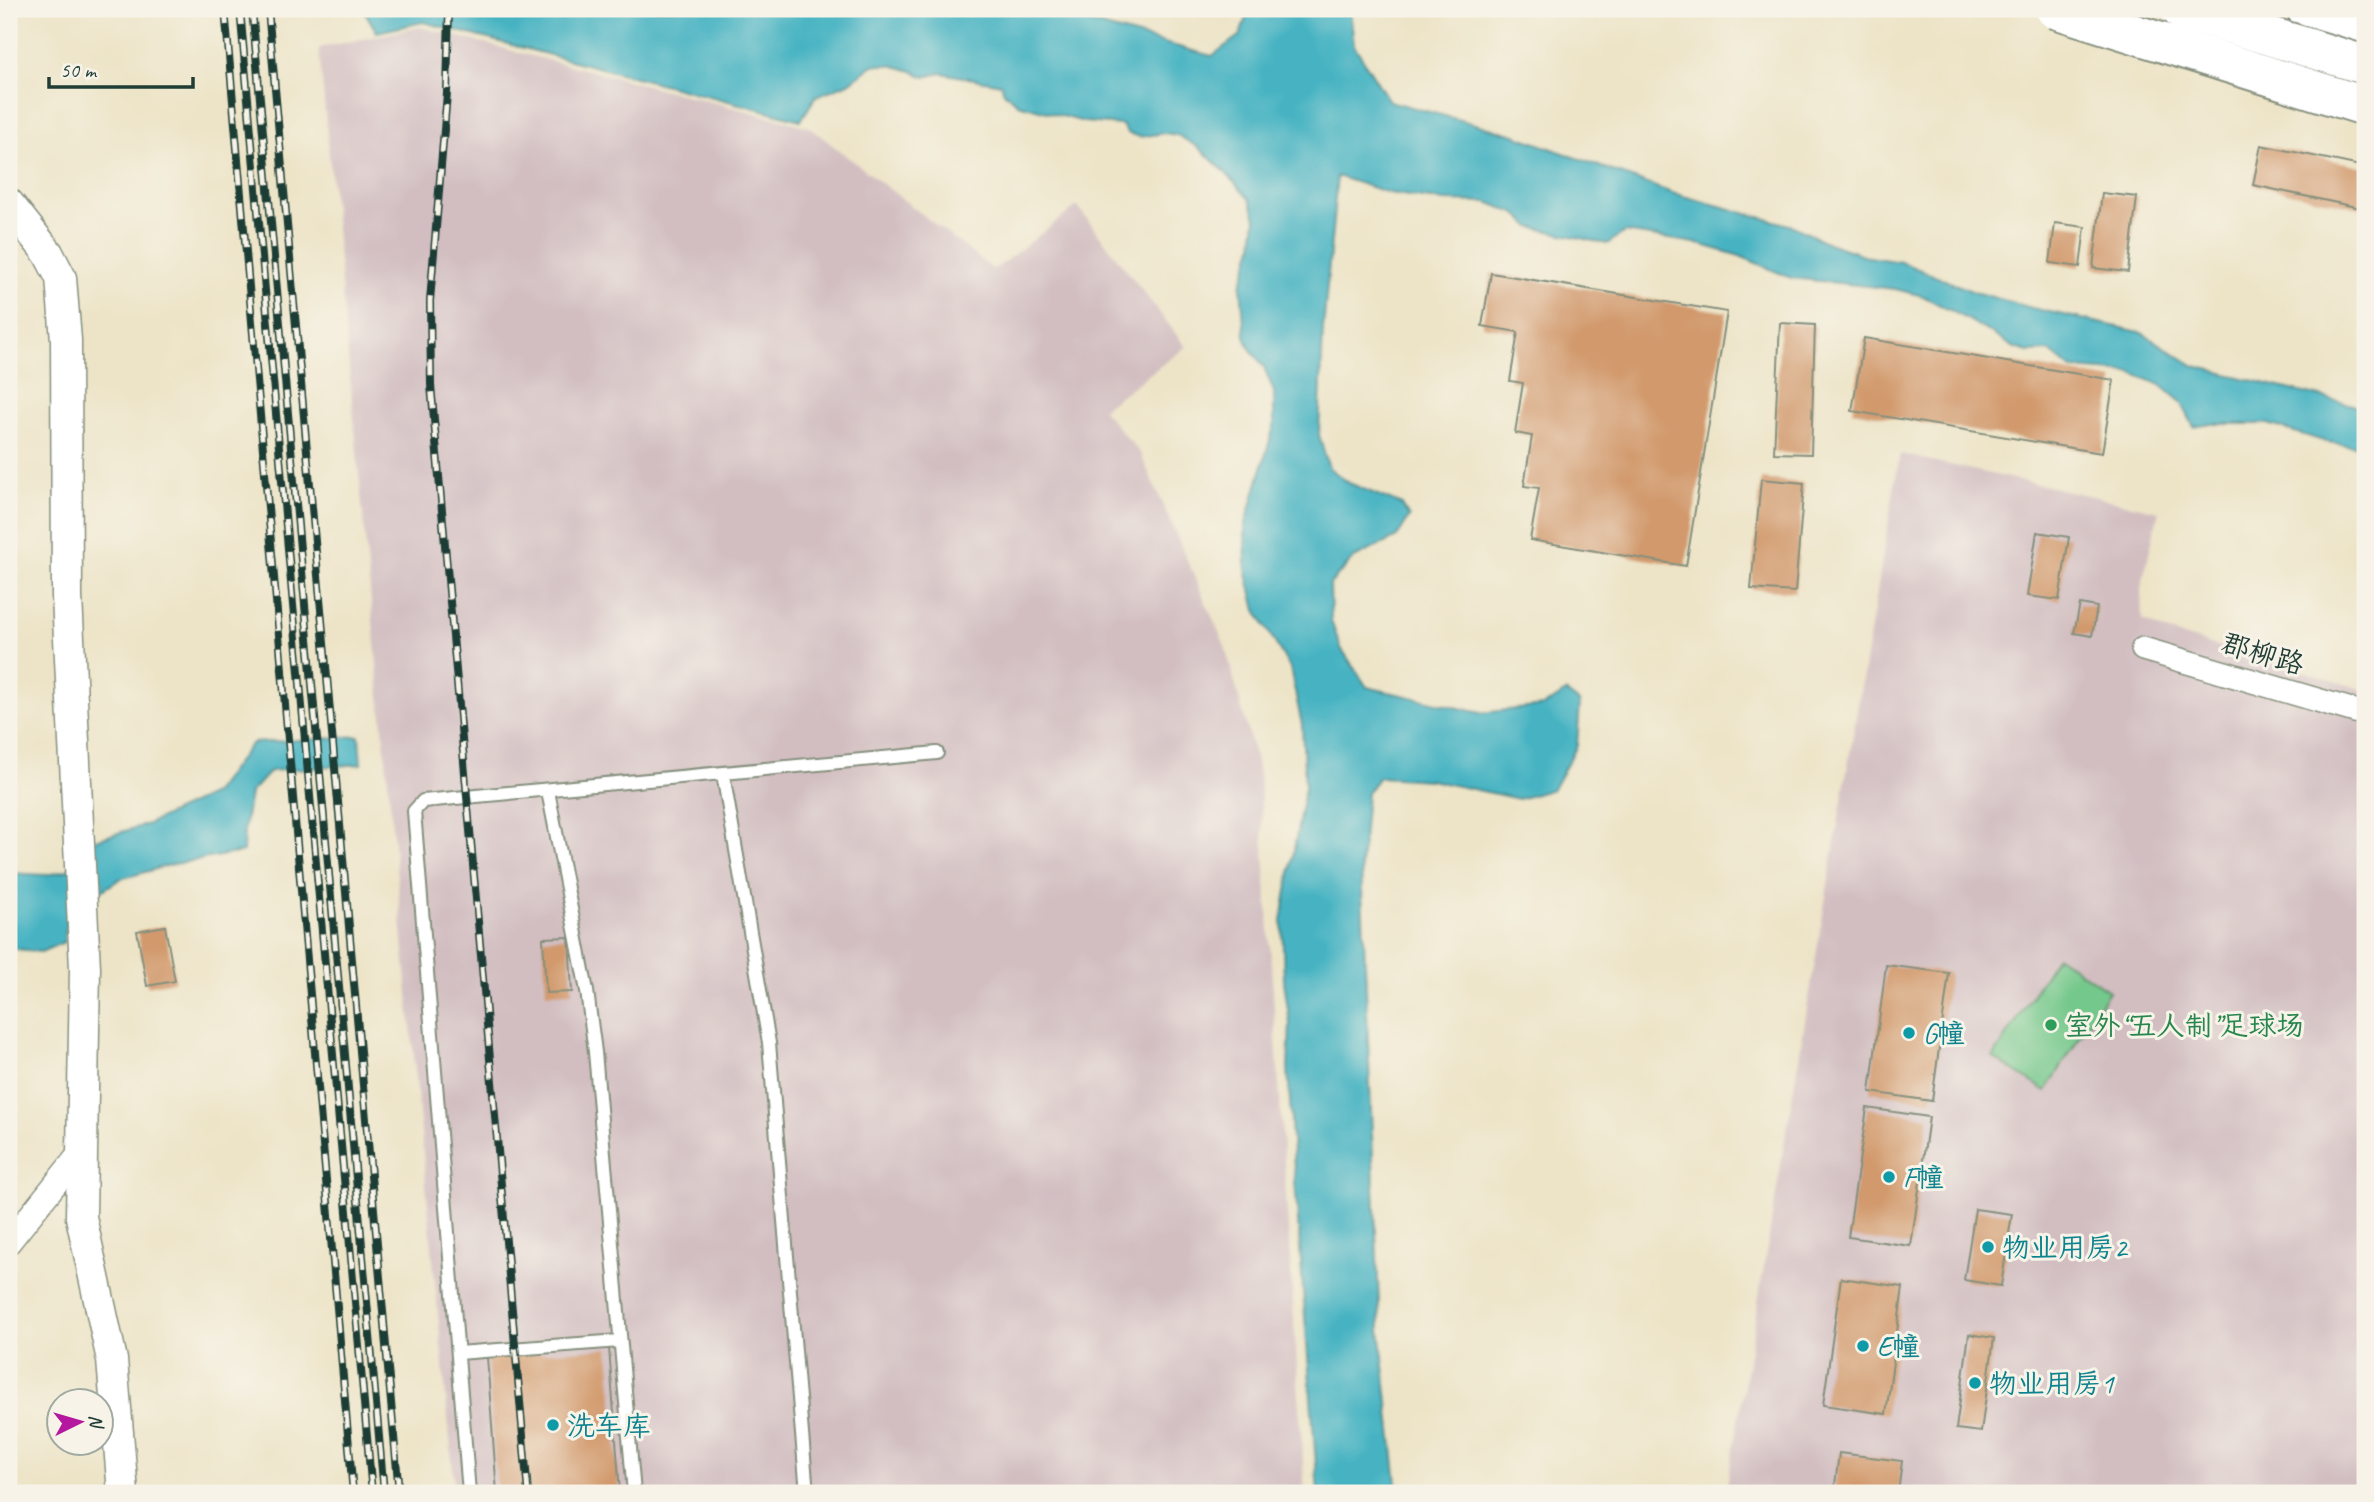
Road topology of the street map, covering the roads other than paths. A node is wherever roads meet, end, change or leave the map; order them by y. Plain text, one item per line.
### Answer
1 (2055, 9) edge
2 (2180, 9) edge
3 (2306, 9) edge
4 (2365, 27) edge
5 (2365, 65) edge
6 (2365, 107) edge
7 (9, 204) edge
8 (2143, 649) dead end
9 (2365, 714) edge
10 (937, 753) dead end
11 (723, 774) junction
12 (548, 791) junction
13 (81, 1152) junction
14 (9, 1242) edge
15 (621, 1341) junction
16 (458, 1353) junction
17 (123, 1493) edge
18 (469, 1493) edge
19 (634, 1493) edge
20 (807, 1493) edge

1 - 6 highway, bridge
2 - 5 highway, bridge
3 - 4 highway
7 - 13 street
8 - 9 street, 郡柳路
10 - 11 lane
11 - 12 lane
11 - 20 lane
12 - 15 lane
12 - 16 lane
13 - 14 street
13 - 17 street
15 - 16 lane
15 - 19 lane
16 - 18 lane

